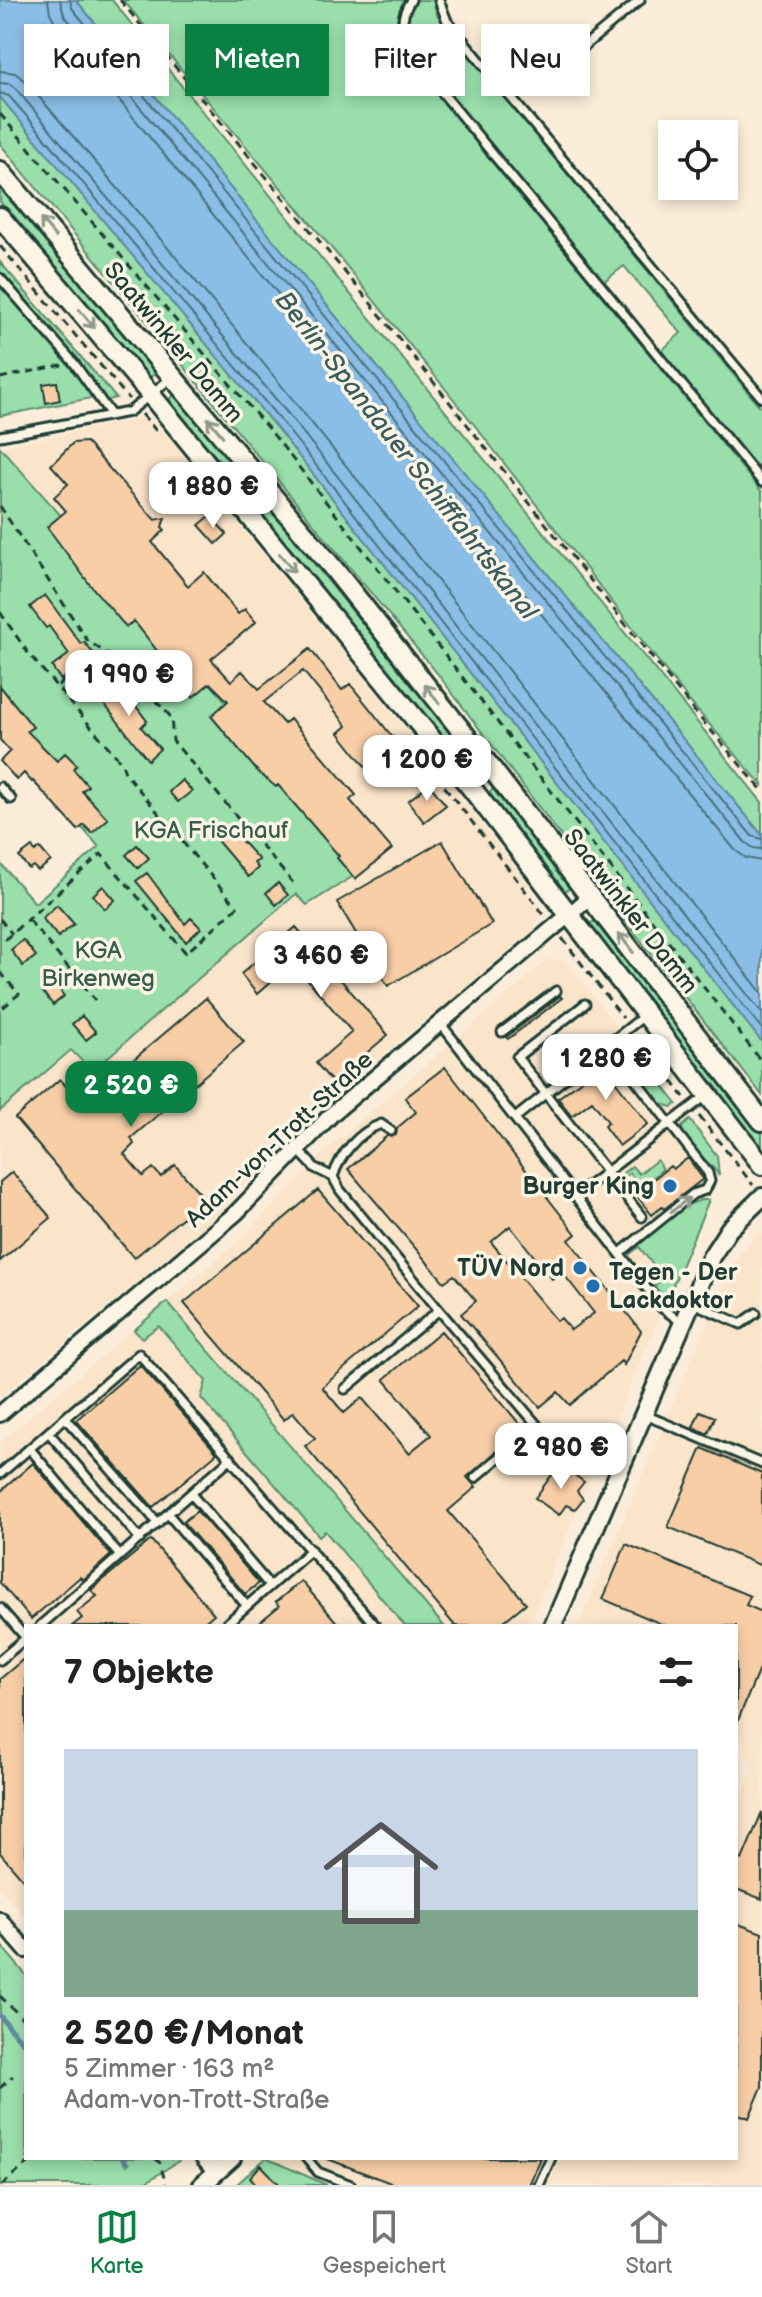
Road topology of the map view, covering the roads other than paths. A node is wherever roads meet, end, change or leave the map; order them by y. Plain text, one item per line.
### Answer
1 (411, 0) edge
2 (439, 0) edge
3 (640, 0) edge
4 (590, 41) edge
5 (0, 171) edge
6 (0, 217) edge
7 (0, 278) edge
8 (172, 377) junction
9 (762, 398) edge
10 (143, 401) junction
11 (111, 415) junction
12 (0, 436) edge
13 (762, 482) edge
14 (491, 768) junction
15 (470, 786) junction
16 (0, 787) edge
17 (11, 799) dead end
18 (590, 897) junction
19 (569, 914) junction
20 (556, 991) dead end
21 (585, 1004) dead end
22 (646, 1014) junction
23 (439, 1022) junction
24 (502, 1032) dead end
25 (608, 1044) junction
26 (545, 1094) junction
27 (708, 1094) junction
28 (515, 1118) junction
29 (762, 1121) edge
30 (670, 1123) junction
31 (391, 1131) dead end
32 (298, 1150) junction
33 (762, 1165) edge
34 (606, 1172) junction
35 (333, 1177) junction
36 (575, 1196) junction
37 (762, 1197) edge
38 (642, 1217) dead end
39 (620, 1253) junction
40 (691, 1302) junction
41 (439, 1310) junction
42 (756, 1313) dead end
43 (682, 1323) junction
44 (345, 1389) dead end
45 (0, 1414) edge
46 (643, 1414) junction
47 (65, 1418) junction
48 (49, 1433) junction
49 (30, 1449) junction
50 (231, 1458) junction
51 (762, 1464) edge
52 (0, 1474) edge
53 (475, 1478) dead end
54 (191, 1494) junction
55 (168, 1514) junction
56 (158, 1523) junction
57 (140, 1539) junction
58 (311, 1550) junction
59 (120, 1556) junction
60 (270, 1586) junction
61 (247, 1606) junction
62 (0, 1608) edge
63 (42, 1624) edge
64 (226, 1624) edge
65 (374, 1624) edge
66 (554, 1624) edge
67 (24, 1636) edge
68 (24, 1640) edge
69 (0, 1660) edge
70 (0, 1920) edge
71 (24, 1948) edge
72 (205, 2160) edge
73 (230, 2160) edge
74 (309, 2160) edge
75 (550, 2160) edge
76 (216, 2173) junction
77 (202, 2185) edge
78 (351, 2185) edge
79 (539, 2185) edge

1 - 13 lane
2 - 9 lane
3 - 4 lane
8 -> 5 main road, Saatwinkler Damm
6 -> 10 main road
7 - 11 lane
8 - 10 lane
14 -> 8 main road, Saatwinkler Damm
10 - 11 lane
10 -> 15 main road
11 - 12 lane
14 - 15 lane
14 - 18 main road, Saatwinkler Damm
15 - 19 main road
16 - 17 lane
18 - 19 street, Adam-von-Trott-Straße
29 -> 18 main road, Saatwinkler Damm
19 - 22 main road
19 - 23 street, Adam-von-Trott-Straße
20 - 24 lane
21 - 26 lane
22 - 25 lane
22 - 27 main road
23 - 28 lane
23 - 32 street, Adam-von-Trott-Straße
25 - 26 lane
25 - 30 lane
26 - 28 lane
26 - 34 lane
27 - 30 lane
27 - 33 main road
28 - 36 lane
30 - 34 lane
39 -> 30 lane
31 - 35 lane
32 - 35 lane
32 - 45 street, Adam-von-Trott-Straße
34 - 36 lane
34 - 38 lane
35 - 41 lane
36 - 39 lane
37 - 40 street
39 - 43 lane
40 - 42 lane
40 - 43 street
41 - 44 lane
41 - 53 lane
43 - 46 street
46 - 51 lane
46 - 66 street
47 - 48 lane
47 - 50 lane
47 - 56 lane
48 - 49 lane
48 - 57 lane
49 - 52 lane
49 - 59 lane
50 - 54 lane
50 - 58 lane
54 - 55 lane
54 - 60 lane
55 - 56 lane
55 - 61 lane
56 - 57 lane
57 - 59 lane
58 - 60 lane
58 - 65 lane
59 - 63 lane
60 - 61 lane
61 - 64 lane
62 - 67 lane
68 - 69 lane
70 - 71 street
72 - 76 street
73 - 76 street
74 - 78 lane
75 - 79 lane
76 - 77 street

